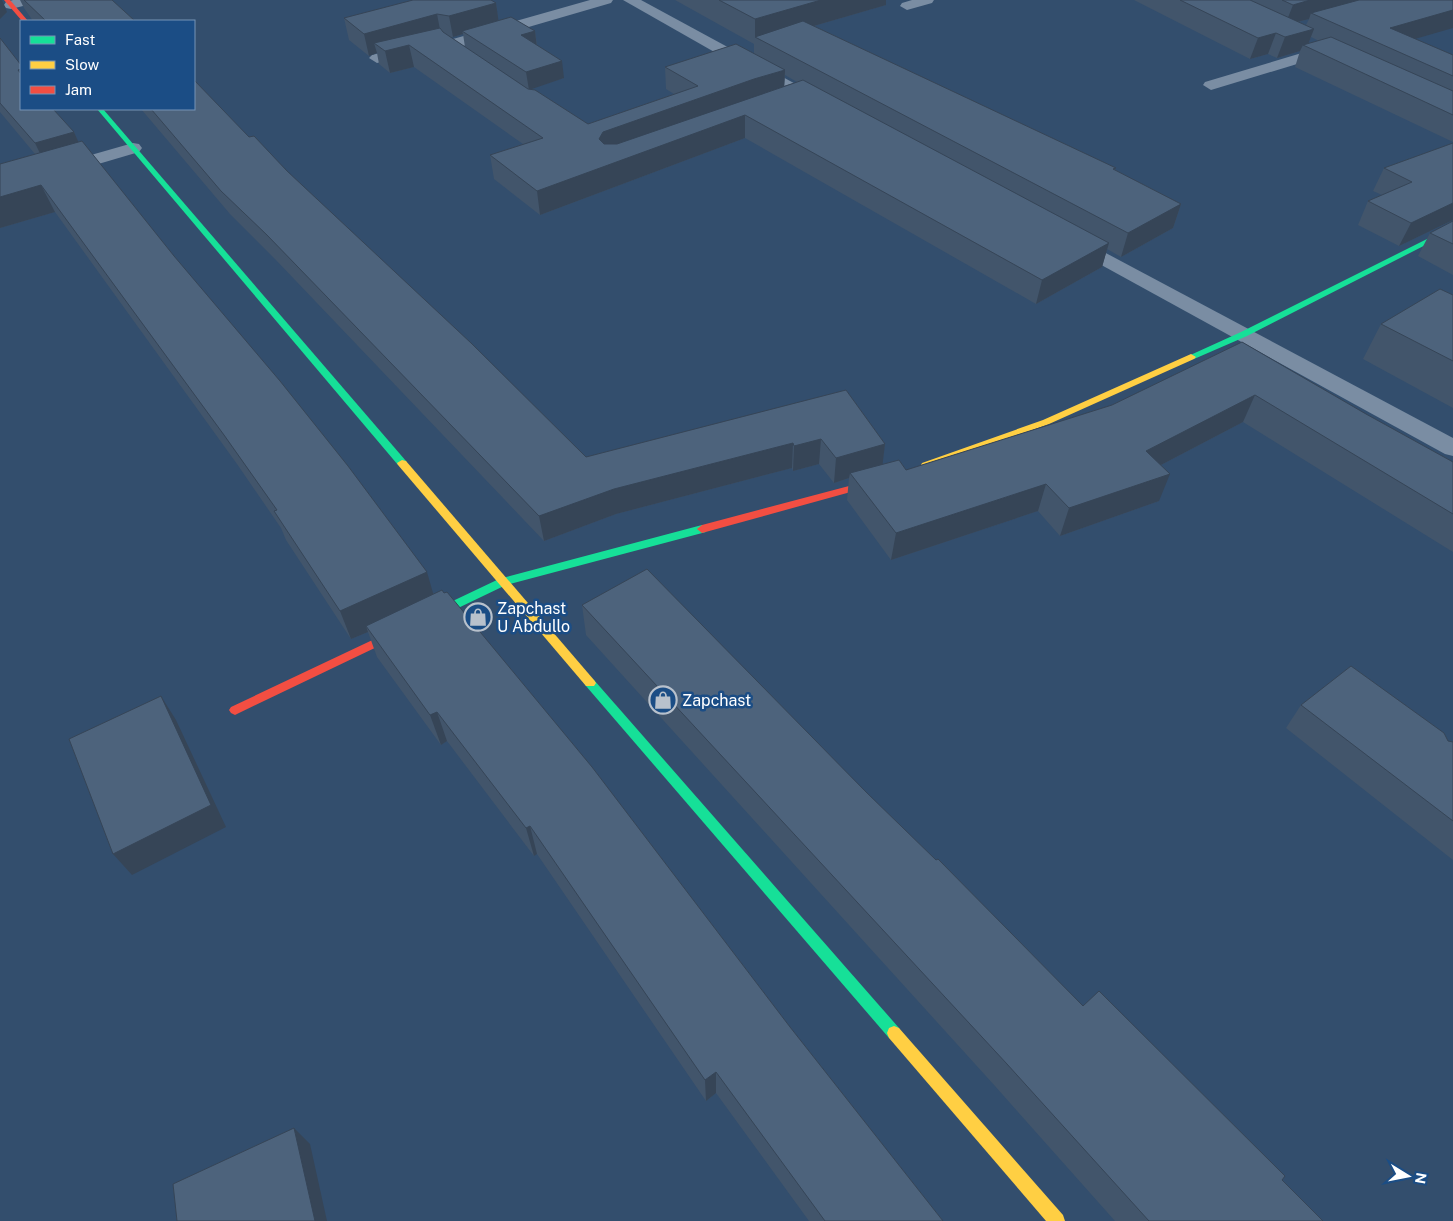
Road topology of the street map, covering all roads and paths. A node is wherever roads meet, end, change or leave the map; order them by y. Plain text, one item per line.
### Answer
1 (30, 0) edge
2 (606, 0) edge
3 (630, 0) edge
4 (927, 0) edge
5 (907, 6) dead end
6 (15, 9) edge
7 (0, 16) edge
8 (1300, 39) edge
9 (453, 44) junction
10 (1324, 51) junction
11 (377, 58) edge
12 (469, 59) edge
13 (1341, 59) edge
14 (1211, 86) dead end
15 (802, 95) junction
16 (777, 102) edge
17 (101, 110) edge
18 (837, 114) edge
19 (132, 148) junction
20 (0, 188) edge
21 (1453, 228) edge
22 (1053, 231) edge
23 (1244, 334) junction
24 (1453, 448) edge
25 (917, 468) edge
26 (898, 474) edge
27 (503, 582) junction
28 (235, 710) dead end
29 (1057, 1221) edge

1 - 6 street
2 - 9 street
3 - 15 street
4 - 5 street
6 - 7 street
8 - 10 street
9 - 11 street
9 - 12 street
10 - 13 street
10 - 14 street
15 - 16 street
15 - 18 street
17 - 19 main road
19 - 20 street
19 - 27 main road
21 - 23 main road
22 - 23 street
23 - 24 street
23 - 25 main road
26 - 27 main road
27 - 28 main road
27 - 29 main road

